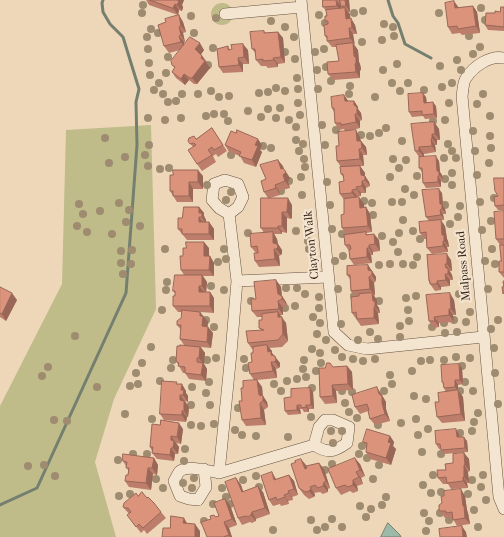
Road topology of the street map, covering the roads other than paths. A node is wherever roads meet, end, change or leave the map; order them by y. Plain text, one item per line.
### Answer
1 (302, 4) edge
2 (225, 14) dead end
3 (504, 58) edge
4 (229, 214) dead end
5 (328, 277) junction
6 (237, 281) junction
7 (483, 337) junction
8 (314, 445) dead end
9 (204, 469) dead end
10 (219, 473) junction
11 (504, 509) edge

1 - 2 street
1 - 5 street, Clayton Walk
3 - 7 street, Malpass Road
4 - 6 street
5 - 6 street
5 - 7 street, Clayton Walk
6 - 10 street
7 - 11 street, Malpass Road
8 - 10 street
9 - 10 street

